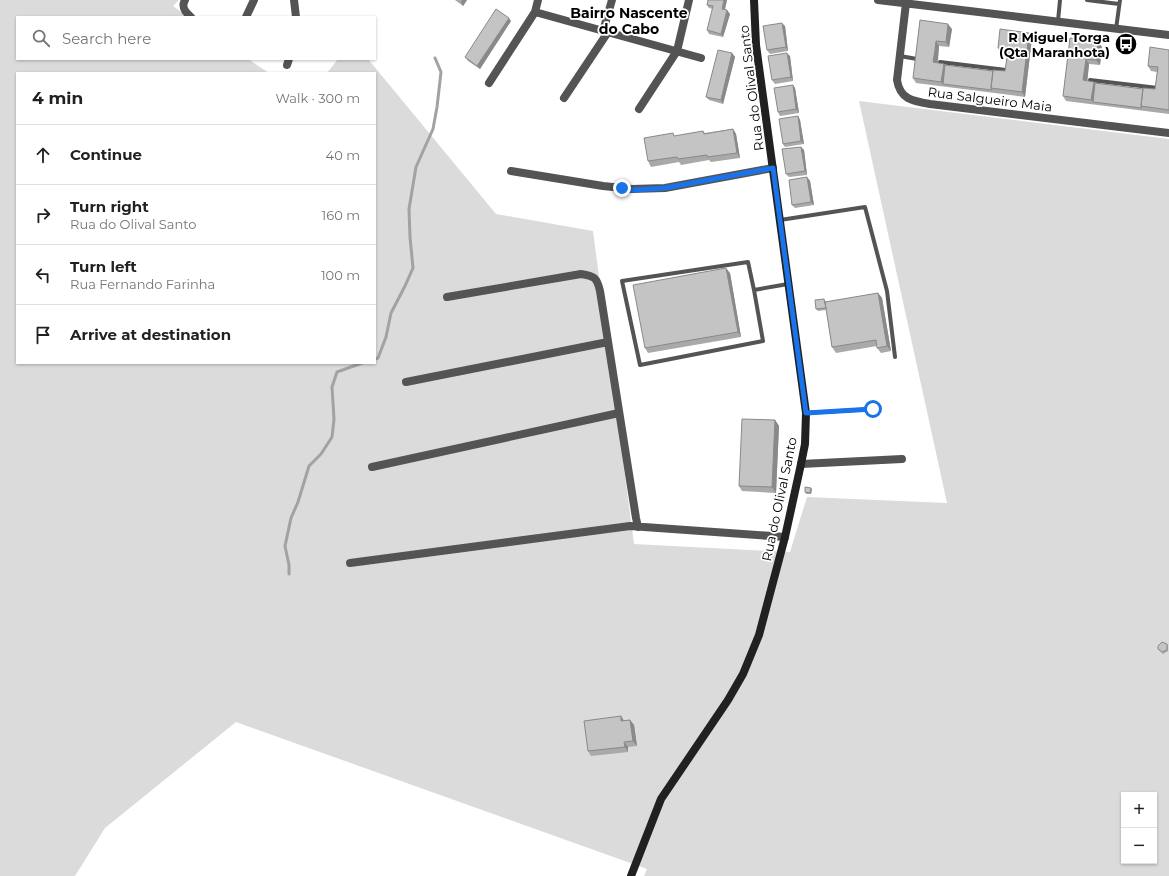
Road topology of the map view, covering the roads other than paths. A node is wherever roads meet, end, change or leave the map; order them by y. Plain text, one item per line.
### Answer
1 (185, 0) edge
2 (254, 0) edge
3 (294, 0) edge
4 (538, 0) edge
5 (612, 0) edge
6 (689, 0) edge
7 (754, 0) edge
8 (878, 0) edge
9 (1060, 0) edge
10 (1087, 0) edge
11 (1119, 2) edge
12 (906, 3) junction
13 (534, 12) junction
14 (190, 16) edge
15 (246, 16) edge
16 (296, 16) edge
17 (1058, 22) junction
18 (1116, 29) junction
19 (606, 31) junction
20 (1169, 35) edge
21 (677, 51) junction
22 (900, 56) junction
23 (700, 58) dead end
24 (917, 59) edge
25 (940, 62) edge
26 (1006, 70) edge
27 (1090, 80) edge
28 (489, 84) dead end
29 (1158, 88) edge
30 (564, 98) dead end
31 (639, 109) dead end
32 (1169, 133) edge
33 (773, 168) junction
34 (512, 171) dead end
35 (780, 221) junction
36 (788, 284) junction
37 (754, 290) junction
38 (447, 297) dead end
39 (608, 342) junction
40 (895, 358) dead end
41 (406, 382) dead end
42 (873, 409) dead end
43 (619, 413) junction
44 (806, 413) junction
45 (902, 459) dead end
46 (802, 464) junction
47 (372, 467) dead end
48 (638, 527) junction
49 (785, 536) junction
50 (350, 562) dead end
51 (631, 876) edge

1 - 14 street
2 - 15 street
3 - 16 street
4 - 13 street
5 - 19 street
6 - 21 street
7 - 33 street, Rua do Olival Santo
8 - 12 street
9 - 17 lane
10 - 11 lane
11 - 18 lane
12 - 17 street
12 - 22 street, Rua Salgueiro Maia
13 - 19 street
13 - 28 street
17 - 18 street
18 - 20 street
19 - 21 street
19 - 30 street
21 - 23 street
21 - 31 street
22 - 24 lane
22 - 32 street, Rua Salgueiro Maia
25 - 26 lane
27 - 29 lane
33 - 34 street
33 - 35 street, Rua do Olival Santo
35 - 36 street, Rua do Olival Santo
35 - 40 lane
36 - 37 lane
36 - 44 street, Rua do Olival Santo
37 - 37 lane
38 - 39 street
39 - 41 street
39 - 43 street
42 - 44 lane
43 - 47 street
43 - 48 street
44 - 46 street, Rua do Olival Santo
45 - 46 street
46 - 49 street, Rua do Olival Santo
48 - 49 street
48 - 50 street
49 - 51 street, Rua do Olival Santo

